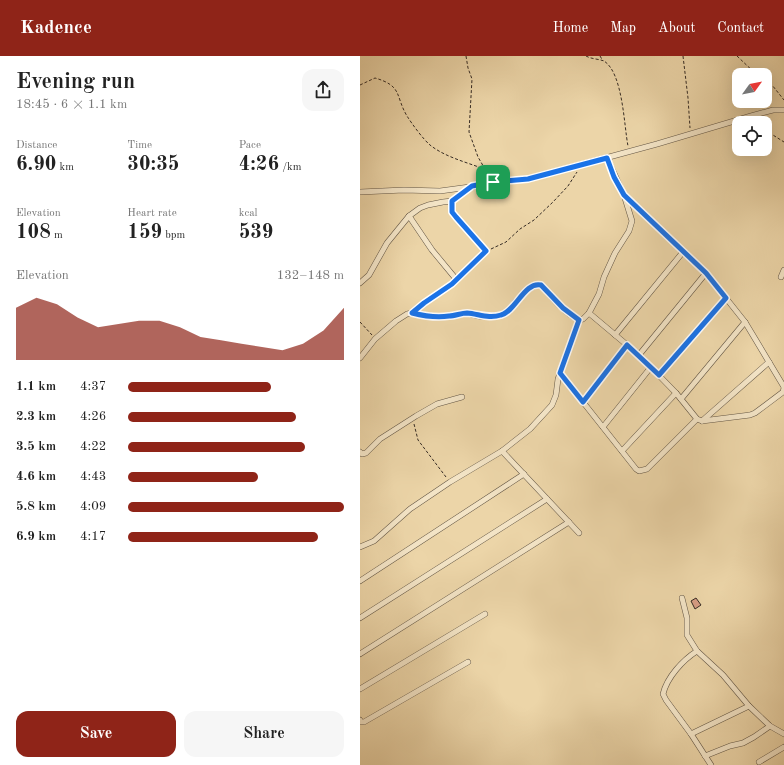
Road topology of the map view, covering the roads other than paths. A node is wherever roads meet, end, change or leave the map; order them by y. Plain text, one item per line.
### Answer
1 (784, 110) edge
2 (607, 158) junction
3 (472, 186) junction
4 (360, 192) edge
5 (624, 195) junction
6 (452, 201) junction
7 (409, 216) junction
8 (486, 251) road end
9 (683, 252) junction
10 (784, 270) edge
11 (706, 273) junction
12 (781, 277) dead end
13 (456, 279) road end
14 (360, 283) edge
15 (726, 298) junction
16 (589, 313) junction
17 (579, 320) junction
18 (745, 322) junction
19 (615, 335) junction
20 (627, 345) junction
21 (639, 355) junction
22 (360, 358) edge
23 (769, 362) junction
24 (651, 367) junction
25 (560, 373) junction
26 (659, 375) junction
27 (784, 388) edge
28 (676, 393) junction
29 (462, 397) dead end
30 (680, 400) junction
31 (583, 402) junction
32 (700, 420) junction
33 (603, 427) junction
34 (502, 450) junction
35 (622, 451) junction
36 (360, 452) edge
37 (524, 474) junction
38 (547, 499) junction
39 (569, 522) junction
40 (579, 533) dead end
41 (360, 547) edge
42 (360, 581) edge
43 (682, 598) dead end
44 (485, 614) dead end
45 (360, 618) edge
46 (697, 651) junction
47 (360, 654) edge
48 (468, 662) dead end
49 (360, 689) edge
50 (749, 706) junction
51 (360, 720) edge
52 (770, 726) junction
53 (690, 734) junction
54 (784, 734) edge
55 (784, 746) edge
56 (705, 756) junction
57 (758, 762) dead end
58 (711, 765) edge

1 - 2 street
2 - 3 street
2 - 5 street
3 - 4 street
3 - 6 street
5 - 9 street
5 - 16 street
6 - 7 street
6 - 8 street
7 - 13 street
7 - 14 street
9 - 11 street
9 - 19 street
10 - 12 street
11 - 15 street
11 - 21 street
15 - 18 street
15 - 26 street
16 - 17 street
16 - 19 street
17 - 22 street
17 - 25 street
18 - 23 street
18 - 30 street
19 - 20 street
20 - 21 street
20 - 31 street
21 - 24 street
23 - 27 street
23 - 32 street
24 - 26 street
24 - 33 street
25 - 31 street
25 - 34 street
26 - 28 street
27 - 32 street
28 - 30 street
28 - 35 street
29 - 36 street
30 - 32 street
31 - 33 street
32 - 35 street
33 - 35 street
34 - 37 street
34 - 41 street
37 - 38 street
37 - 42 street
38 - 39 street
38 - 45 street
39 - 40 street
39 - 47 street
43 - 46 street
44 - 49 street
46 - 50 street
46 - 53 street
48 - 51 street
50 - 52 street
50 - 53 street
52 - 54 street
52 - 56 street
53 - 56 street
55 - 57 street
56 - 58 street

